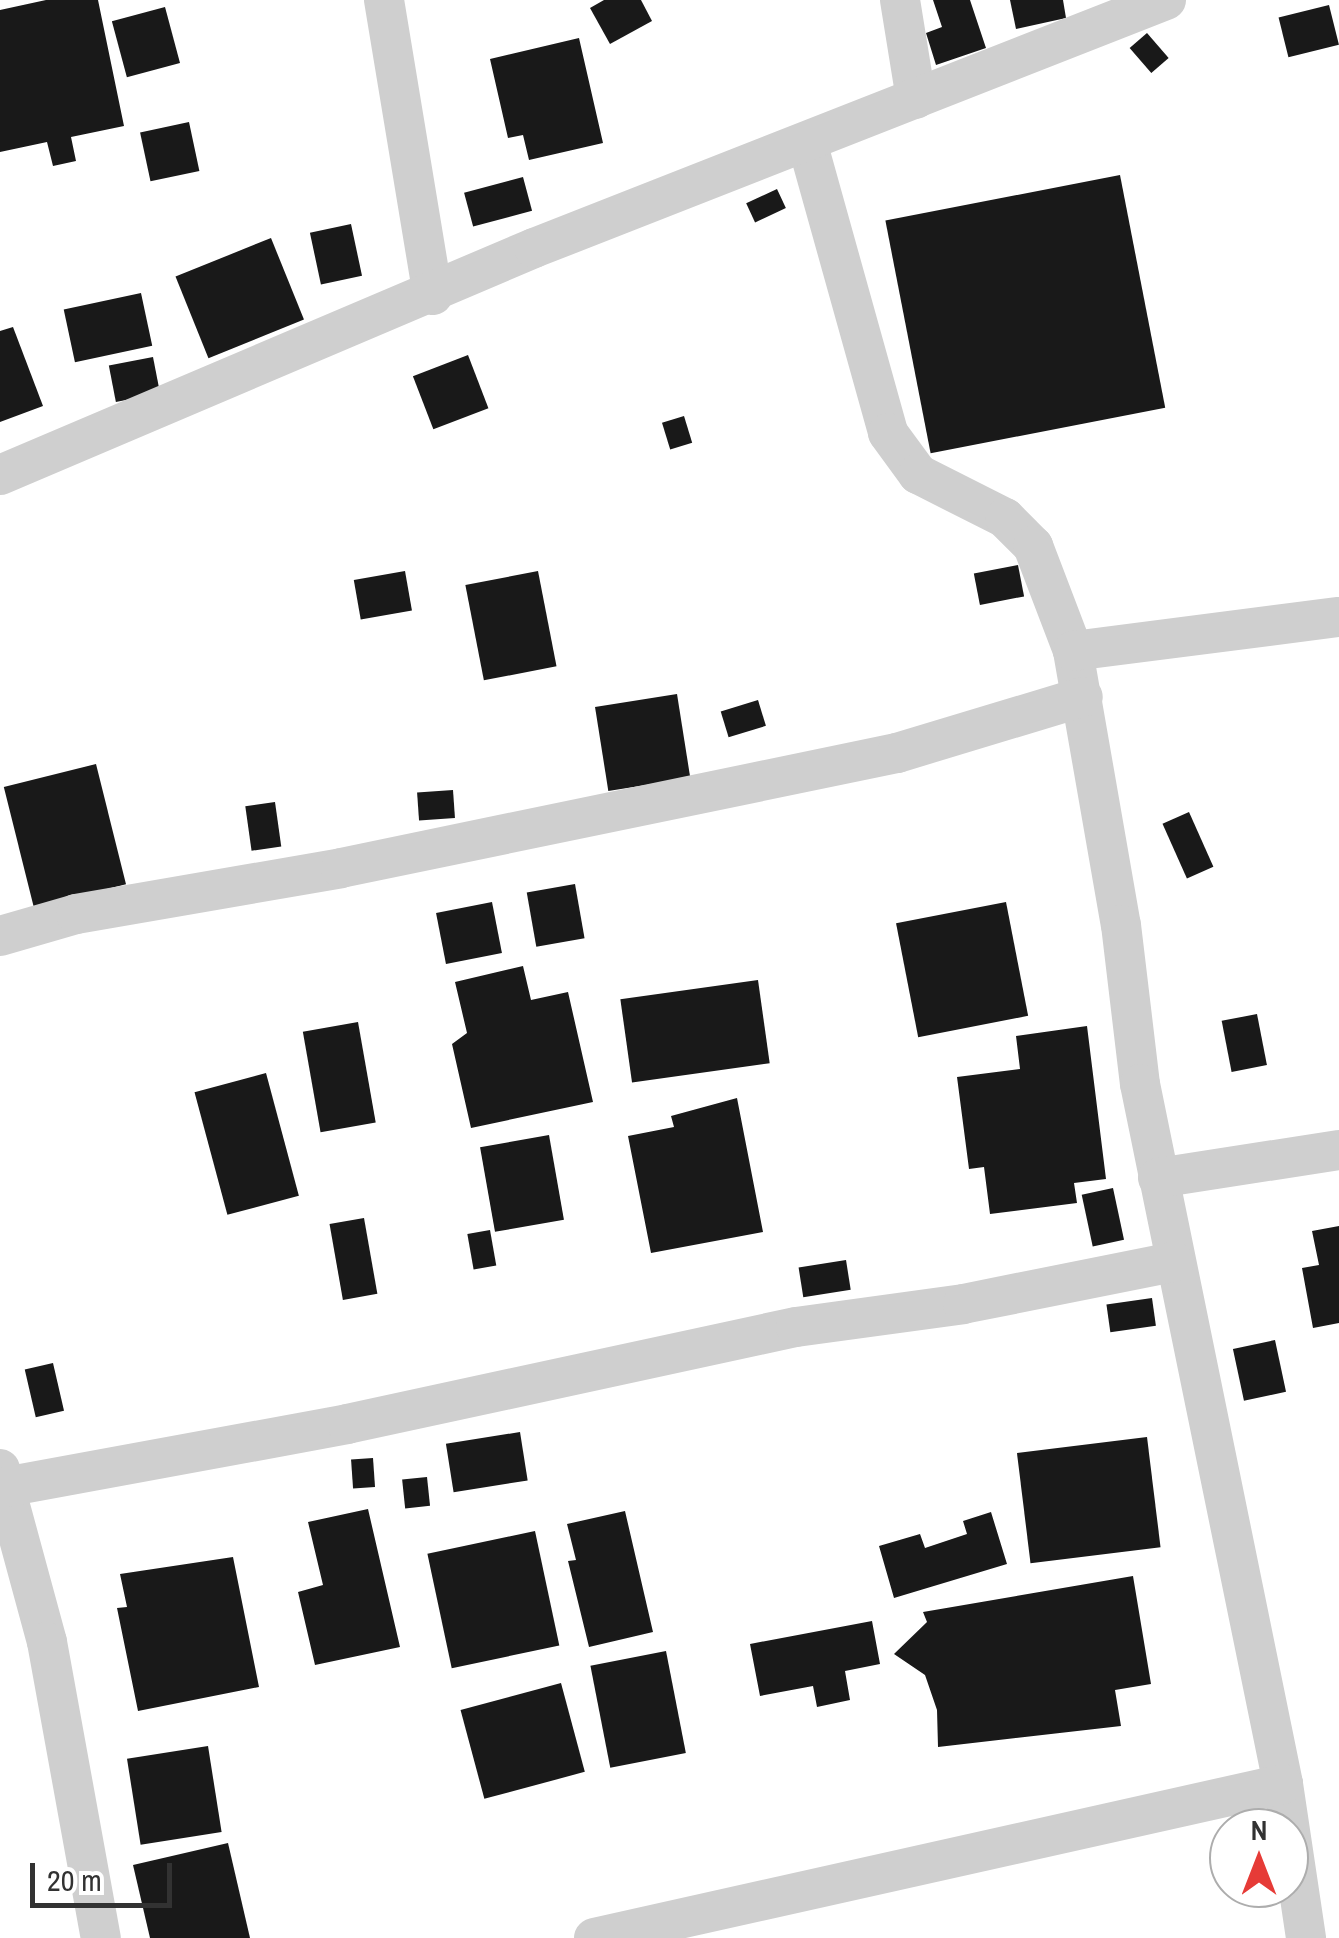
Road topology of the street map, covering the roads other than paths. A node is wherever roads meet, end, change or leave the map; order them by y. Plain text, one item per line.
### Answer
1 (384, 0) edge
2 (900, 0) edge
3 (1166, 0) edge
4 (916, 100) junction
5 (807, 142) junction
6 (433, 295) junction
7 (0, 475) edge
8 (1339, 617) edge
9 (1073, 652) junction
10 (1083, 697) junction
11 (0, 936) edge
12 (1339, 1150) edge
13 (1158, 1178) junction
14 (1174, 1262) junction
15 (2, 1478) edge
16 (1283, 1784) junction
17 (100, 1938) edge
18 (594, 1938) edge
19 (1306, 1938) edge

1 - 6 street
2 - 4 street
3 - 4 street
4 - 5 street
5 - 6 street
5 - 9 street
6 - 7 street
8 - 9 street
9 - 10 street
10 - 11 street
10 - 13 street
12 - 13 street
13 - 14 street
14 - 15 street
14 - 16 street
15 - 17 street
16 - 18 street
16 - 19 street

